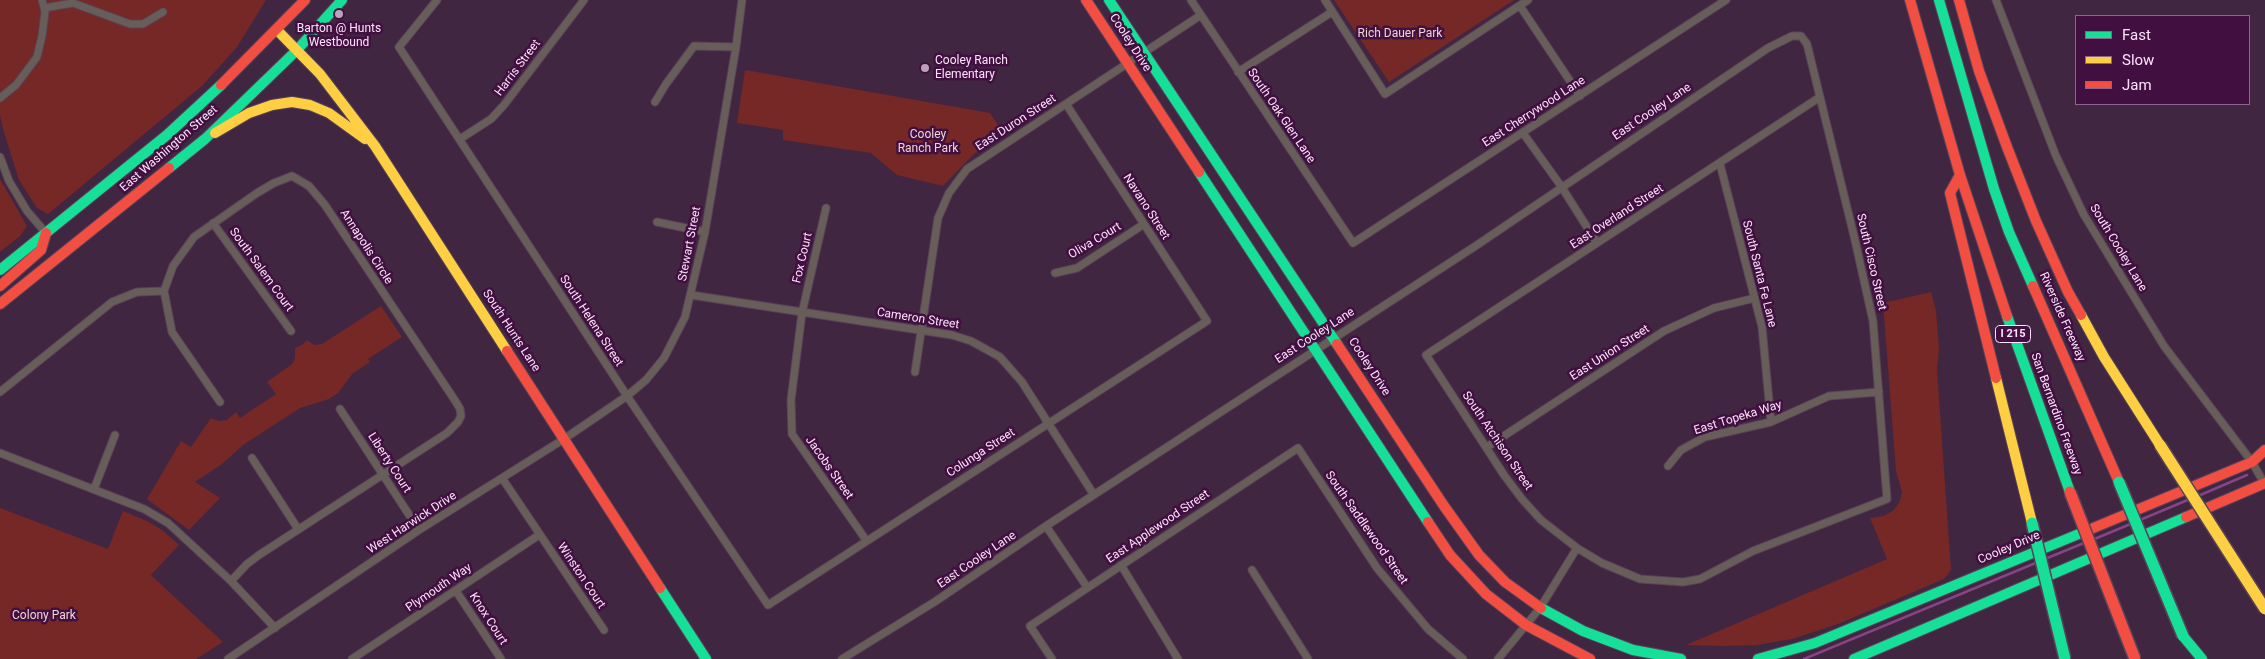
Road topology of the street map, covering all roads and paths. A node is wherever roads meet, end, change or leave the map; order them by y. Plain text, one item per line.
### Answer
1 (305, 0) edge
2 (342, 0) edge
3 (437, 0) edge
4 (584, 0) edge
5 (742, 0) edge
6 (1086, 0) edge
7 (1109, 0) edge
8 (1191, 0) edge
9 (1325, 0) edge
10 (1528, 0) edge
11 (1726, 0) edge
12 (1910, 0) edge
13 (1939, 0) edge
14 (1958, 0) edge
15 (1996, 0) edge
16 (43, 4) edge
17 (1520, 6) junction
18 (163, 12) dead end
19 (1332, 12) junction
20 (1201, 15) junction
21 (277, 30) junction
22 (1802, 36) joint
23 (736, 47) junction
24 (298, 50) junction
25 (1144, 53) junction
26 (1128, 64) junction
27 (1238, 72) junction
28 (1580, 96) junction
29 (1820, 97) junction
30 (0, 98) edge
31 (655, 102) dead end
32 (1066, 104) junction
33 (1523, 132) junction
34 (205, 139) junction
35 (460, 140) junction
36 (375, 146) junction
37 (0, 157) edge
38 (1720, 164) junction
39 (1960, 175) junction
40 (1561, 186) junction
41 (826, 208) dead end
42 (657, 222) dead end
43 (213, 223) junction
44 (1144, 224) junction
45 (705, 232) junction
46 (46, 233) junction
47 (1353, 243) joint
48 (1597, 243) junction
49 (0, 270) edge
50 (1056, 273) dead end
51 (0, 286) edge
52 (164, 291) junction
53 (691, 295) junction
54 (1755, 298) junction
55 (0, 304) edge
56 (802, 313) junction
57 (1207, 321) joint
58 (921, 330) junction
59 (291, 331) dead end
60 (1333, 338) junction
61 (1315, 349) junction
62 (1426, 355) joint
63 (914, 372) dead end
64 (0, 392) edge
65 (1879, 392) junction
66 (627, 396) junction
67 (220, 402) dead end
68 (340, 409) dead end
69 (1771, 422) junction
70 (1049, 423) junction
71 (116, 435) dead end
72 (564, 439) junction
73 (1487, 447) junction
74 (1298, 448) joint
75 (2265, 450) edge
76 (0, 453) edge
77 (252, 458) dead end
78 (2252, 462) junction
79 (1668, 466) dead end
80 (383, 475) junction
81 (502, 478) junction
82 (2265, 483) edge
83 (94, 489) junction
84 (1094, 495) junction
85 (1887, 500) joint
86 (1046, 526) junction
87 (298, 529) junction
88 (420, 530) junction
89 (539, 535) junction
90 (866, 540) junction
91 (1576, 548) junction
92 (1121, 565) junction
93 (1252, 570) dead end
94 (231, 581) junction
95 (1087, 587) junction
96 (456, 591) junction
97 (768, 605) joint
98 (1540, 608) junction
99 (2265, 610) edge
100 (1526, 625) junction
101 (275, 628) junction
102 (604, 630) dead end
103 (2183, 636) junction
104 (228, 659) edge
105 (352, 659) edge
106 (501, 659) edge
107 (706, 659) edge
108 (842, 659) edge
109 (1052, 659) edge
110 (1178, 659) edge
111 (1308, 659) edge
112 (1463, 659) edge
113 (1498, 659) edge
114 (1590, 659) edge
115 (1681, 659) edge
116 (1758, 659) edge
117 (1854, 659) edge
118 (2065, 659) edge
119 (2135, 659) edge
120 (2193, 659) edge
121 (2202, 659) edge

1 - 21 main road, East Washington Street
2 - 24 main road, East Washington Street
3 - 35 street, South Helena Street
4 - 35 street, Harris Street
5 - 23 street, Stewart Street
6 - 26 main road, Cooley Drive
7 - 25 main road, Cooley Drive
8 - 20 street, South Oak Glen Lane
9 - 19 street
10 - 17 street
11 - 28 street, East Cherrywood Lane
12 - 39 main road, I 215
13 - 103 main road, Riverside Freeway / I 215, bridge
14 - 99 main road, bridge
15 - 78 street, South Cooley Lane
16 - 18 street
16 - 30 street
17 - 19 street
17 - 28 street
19 - 27 street
20 - 25 street, East Duron Street
20 - 27 street, South Oak Glen Lane
21 - 24 main road, South Hunts Lane
21 - 46 main road, East Washington Street
22 - 29 street, South Cisco Street
22 - 40 street, East Cooley Lane
23 - 31 street
23 - 45 street, Stewart Street
24 - 34 main road, East Washington Street
24 - 36 main road, South Hunts Lane
25 - 26 street, East Duron Street
25 - 60 main road, Cooley Drive
26 - 32 street, East Duron Street
26 - 61 main road, Cooley Drive
27 - 47 street, South Oak Glen Lane
28 - 33 street, East Cherrywood Lane
29 - 38 street, East Overland Street
29 - 65 street, South Cisco Street
32 - 44 street, Navano Street
32 - 58 street, East Duron Street
33 - 40 street
33 - 47 street, East Cherrywood Lane
34 - 36 main road
34 - 55 main road, East Washington Street
35 - 66 street, South Helena Street
36 - 72 main road, South Hunts Lane
37 - 46 street
38 - 48 street, East Overland Street
38 - 54 street, South Santa Fe Lane
39 - 118 main road, bridge
39 - 119 main road, San Bernardino Freeway / I 215, bridge
40 - 48 street
40 - 60 street, East Cooley Lane
41 - 56 street, Fox Court
42 - 45 street
43 - 52 street, Annapolis Circle
43 - 59 street, South Salem Court
43 - 80 street, Annapolis Circle
44 - 50 street, Oliva Court
44 - 57 street, Navano Street
45 - 53 street, Stewart Street
46 - 49 main road, East Washington Street
46 - 51 main road
48 - 62 street, East Overland Street
52 - 64 street
52 - 67 street
53 - 56 street, Cameron Street
53 - 66 street, Stewart Street
54 - 69 street, South Santa Fe Lane
54 - 73 street, East Union Street
56 - 58 street, Cameron Street
56 - 90 street, Jacobs Street
57 - 70 street, Colunga Street
58 - 63 street, East Duron Street
58 - 70 street, Cameron Street
60 - 61 street, East Cooley Lane
60 - 98 main road, Cooley Drive
61 - 84 street, East Cooley Lane
61 - 100 main road, Cooley Drive
62 - 73 street, South Atchison Street
65 - 69 street, East Topeka Way
65 - 85 street, South Cisco Street
66 - 72 street, Stewart Street
66 - 97 street, South Helena Street
68 - 80 street, Liberty Court
69 - 79 street, East Topeka Way
70 - 84 street, Cameron Street
70 - 90 street, Colunga Street
71 - 83 street
72 - 81 street, West Harwick Drive
72 - 107 main road, South Hunts Lane
73 - 91 street, South Atchison Street
74 - 92 street, East Applewood Street
74 - 112 street, South Saddlewood Street
75 - 78 main road, Cooley Drive
76 - 83 street
77 - 87 street
78 - 82 street, South Cooley Lane
78 - 116 main road, Cooley Drive
80 - 87 street, Annapolis Circle
80 - 88 street, Liberty Court
81 - 88 street, West Harwick Drive
81 - 89 street, Winston Court
82 - 117 main road
83 - 94 street
84 - 86 street, East Cooley Lane
85 - 91 street, South Atchison Street
86 - 95 street
86 - 108 street, East Cooley Lane
87 - 94 street, Annapolis Circle
88 - 101 street, West Harwick Drive
89 - 96 street, Plymouth Way
89 - 102 street, Winston Court
90 - 97 street, Colunga Street
91 - 98 street
92 - 95 street, East Applewood Street
92 - 110 street
93 - 111 street
94 - 101 street
95 - 109 street, East Applewood Street
96 - 105 street, Plymouth Way
96 - 106 street, Knox Court
98 - 100 street
98 - 115 main road, Cooley Drive
100 - 113 street
100 - 114 main road, Cooley Drive
101 - 104 street, West Harwick Drive
103 - 120 main road, I 215
103 - 121 main road

